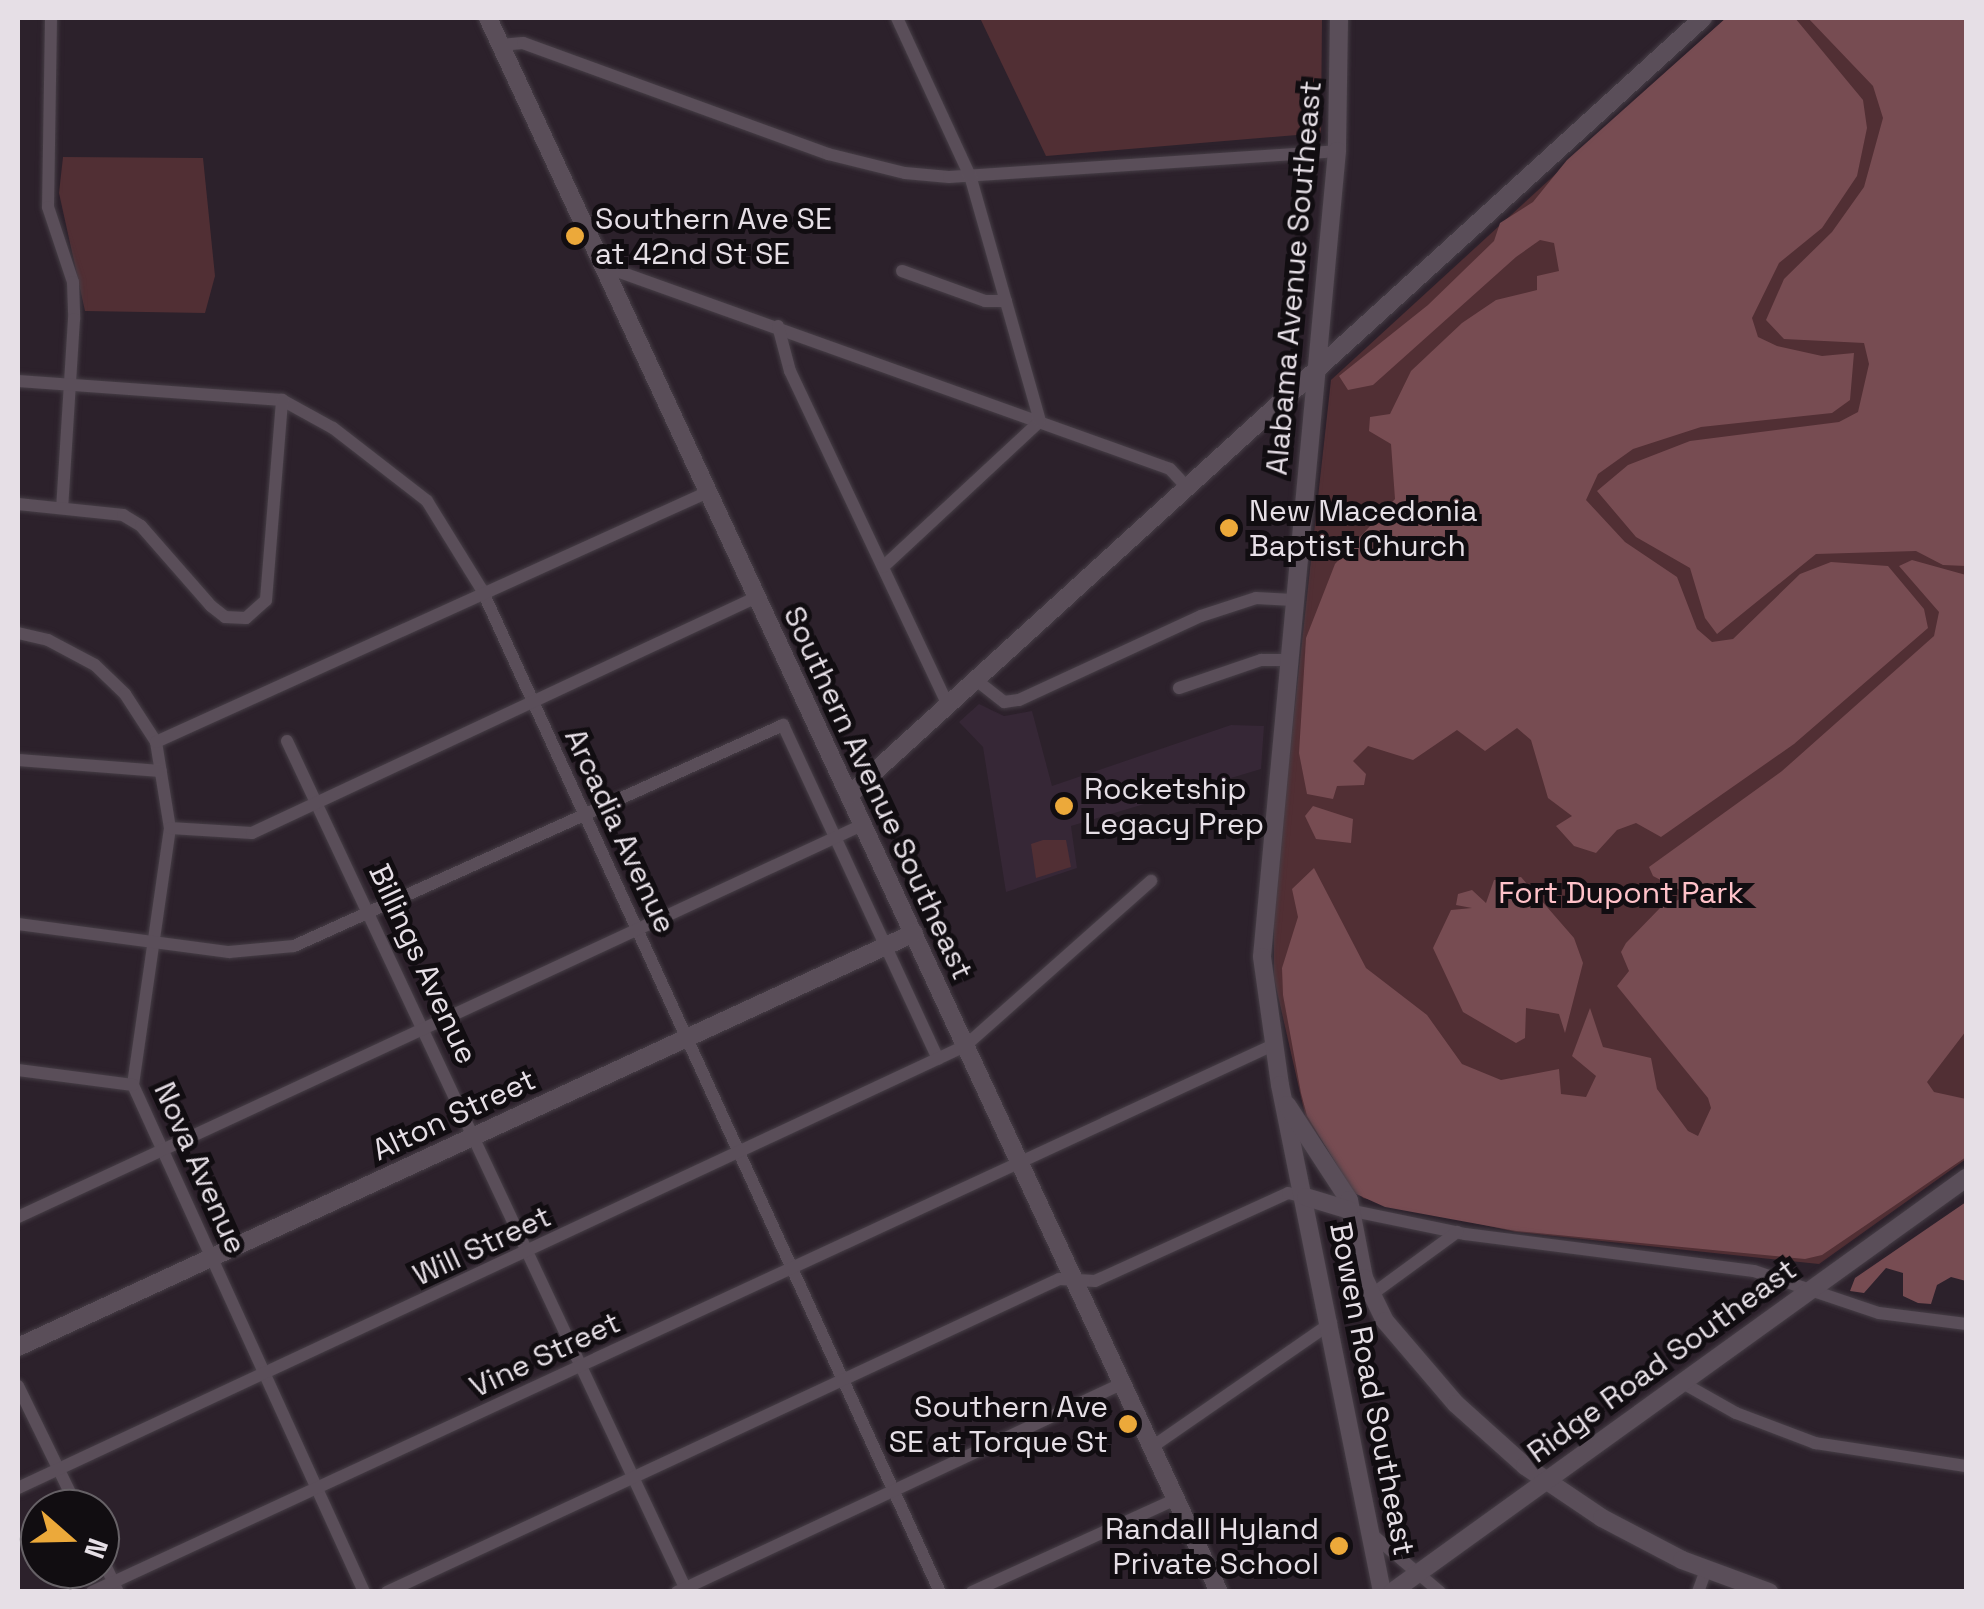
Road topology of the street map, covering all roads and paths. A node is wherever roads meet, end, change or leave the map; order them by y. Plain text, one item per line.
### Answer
1 (51, 18) edge
2 (488, 18) edge
3 (897, 18) edge
4 (1338, 18) edge
5 (1704, 18) edge
6 (500, 45) junction
7 (1337, 151) junction
8 (970, 176) junction
9 (603, 266) junction
10 (902, 271) dead end
11 (1006, 302) junction
12 (778, 326) junction
13 (1316, 369) junction
14 (18, 380) edge
15 (72, 385) junction
16 (282, 400) junction
17 (1040, 421) junction
18 (1187, 487) junction
19 (708, 492) junction
20 (18, 504) edge
21 (62, 508) junction
22 (883, 567) junction
23 (482, 590) junction
24 (756, 597) junction
25 (1293, 600) junction
26 (18, 634) edge
27 (1287, 660) junction
28 (976, 680) junction
29 (1178, 688) dead end
30 (533, 701) junction
31 (948, 706) junction
32 (288, 741) dead end
33 (156, 742) junction
34 (18, 760) edge
35 (161, 771) junction
36 (849, 796) junction
37 (318, 798) junction
38 (584, 814) junction
39 (862, 825) junction
40 (170, 828) junction
41 (835, 838) junction
42 (1151, 881) dead end
43 (371, 913) junction
44 (18, 924) edge
45 (637, 930) junction
46 (914, 933) junction
47 (152, 941) junction
48 (886, 946) junction
49 (424, 1028) junction
50 (686, 1038) junction
51 (1273, 1045) junction
52 (966, 1046) junction
53 (938, 1060) junction
54 (18, 1070) edge
55 (133, 1085) junction
56 (1284, 1101) junction
57 (475, 1136) junction
58 (163, 1149) junction
59 (739, 1153) junction
60 (1019, 1163) junction
61 (1966, 1178) edge
62 (1306, 1197) junction
63 (1349, 1210) junction
64 (18, 1216) edge
65 (1457, 1232) junction
66 (529, 1252) junction
67 (212, 1257) junction
68 (792, 1268) junction
69 (1074, 1280) junction
70 (1810, 1288) junction
71 (1372, 1295) junction
72 (1330, 1323) junction
73 (1966, 1324) edge
74 (18, 1347) edge
75 (582, 1365) junction
76 (266, 1375) junction
77 (842, 1380) junction
78 (1681, 1382) junction
79 (1122, 1384) junction
80 (18, 1386) edge
81 (1152, 1448) junction
82 (1966, 1466) edge
83 (58, 1469) junction
84 (634, 1477) junction
85 (1545, 1480) junction
86 (18, 1488) edge
87 (317, 1488) junction
88 (68, 1489) edge
89 (894, 1490) junction
90 (1176, 1499) junction
91 (1376, 1537) junction
92 (1706, 1570) junction
93 (1418, 1572) junction
94 (120, 1584) edge
95 (683, 1590) edge
96 (364, 1592) edge
97 (387, 1592) edge
98 (940, 1592) edge
99 (972, 1592) edge
100 (1218, 1592) edge
101 (1382, 1592) edge
102 (1392, 1592) edge
103 (1440, 1592) edge
104 (1698, 1592) edge
105 (1769, 1592) edge

1 - 15 street
2 - 6 street, Southern Avenue Southeast
3 - 8 street
4 - 7 street, Alabama Avenue Southeast
5 - 13 street
6 - 8 street
6 - 9 street, Southern Avenue Southeast
7 - 8 street
7 - 13 street, Alabama Avenue Southeast
8 - 11 street
9 - 12 street
9 - 19 street, Southern Avenue Southeast
10 - 11 street
11 - 17 street
12 - 17 street
12 - 22 street
13 - 18 street
13 - 25 street, Alabama Avenue Southeast
14 - 15 street, Arcadia Avenue
15 - 16 street, Arcadia Avenue
15 - 21 street
16 - 21 street
16 - 23 street, Arcadia Avenue
17 - 18 street
17 - 22 street
18 - 28 street
19 - 23 street
19 - 24 street, Southern Avenue Southeast
20 - 21 street
22 - 31 street
23 - 30 street, Arcadia Avenue
23 - 33 street
24 - 30 street
24 - 36 street, Southern Avenue Southeast
25 - 27 street, Alabama Avenue Southeast
25 - 28 street
26 - 33 street, Nova Avenue
27 - 29 street
27 - 51 street, Alabama Avenue Southeast
28 - 31 street
30 - 37 street
30 - 38 street, Arcadia Avenue
31 - 36 street
32 - 37 street, Billings Avenue
33 - 35 street, Nova Avenue
34 - 35 street
35 - 40 street, Nova Avenue
36 - 39 street, Southern Avenue Southeast
37 - 40 street
37 - 43 street, Billings Avenue
38 - 41 street
38 - 43 street
38 - 45 street, Arcadia Avenue
39 - 41 street
39 - 46 street, Southern Avenue Southeast
40 - 47 street, Nova Avenue
41 - 45 street
41 - 48 street
42 - 52 street, Will Street
43 - 47 street
43 - 49 street, Billings Avenue
44 - 47 street
45 - 49 street
45 - 50 street, Arcadia Avenue
46 - 48 street, Alton Street
46 - 52 street, Southern Avenue Southeast
47 - 55 street, Nova Avenue
48 - 50 street, Alton Street
48 - 53 street
49 - 57 street, Billings Avenue
49 - 58 street
50 - 57 street, Alton Street
50 - 59 street, Arcadia Avenue
51 - 56 street, Alabama Avenue Southeast
51 - 60 street, Vine Street
52 - 53 street, Will Street
52 - 60 street, Southern Avenue Southeast
53 - 59 street, Will Street
54 - 55 street
55 - 58 street, Nova Avenue
56 - 62 street, Alabama Avenue Southeast
56 - 63 street
57 - 66 street, Billings Avenue
57 - 67 street, Alton Street
58 - 64 street
58 - 67 street, Nova Avenue
59 - 66 street, Will Street
59 - 68 street, Arcadia Avenue
60 - 68 street, Vine Street
60 - 69 street, Southern Avenue Southeast
61 - 70 street, Ridge Road Southeast
62 - 63 street
62 - 69 street
62 - 72 street, Bowen Road Southeast
63 - 65 street
63 - 71 street
65 - 70 street
65 - 71 street
66 - 75 street, Billings Avenue
66 - 76 street, Will Street
67 - 74 street, Alton Street
67 - 76 street, Nova Avenue
68 - 75 street, Vine Street
68 - 77 street, Arcadia Avenue
69 - 77 street
69 - 79 street, Southern Avenue Southeast
70 - 73 street
70 - 78 street, Ridge Road Southeast
71 - 85 street
72 - 81 street
72 - 91 street, Bowen Road Southeast
75 - 84 street, Billings Avenue
75 - 87 street, Vine Street
76 - 83 street, Will Street
76 - 87 street, Nova Avenue
77 - 84 street
77 - 89 street, Arcadia Avenue
78 - 82 street
78 - 85 street, Ridge Road Southeast
79 - 81 street, Southern Avenue Southeast
79 - 89 street
80 - 83 street
81 - 90 street, Southern Avenue Southeast
83 - 86 street, Will Street
83 - 88 street
84 - 95 street, Billings Avenue
84 - 97 street
85 - 92 street
85 - 93 street, Ridge Road Southeast
87 - 94 street, Vine Street
87 - 96 street, Nova Avenue
89 - 95 street
89 - 98 street, Arcadia Avenue
90 - 99 street
90 - 100 street, Southern Avenue Southeast
91 - 93 street
91 - 101 street, Bowen Road Southeast
92 - 104 street
92 - 105 street
93 - 102 street, Ridge Road Southeast
93 - 103 street

